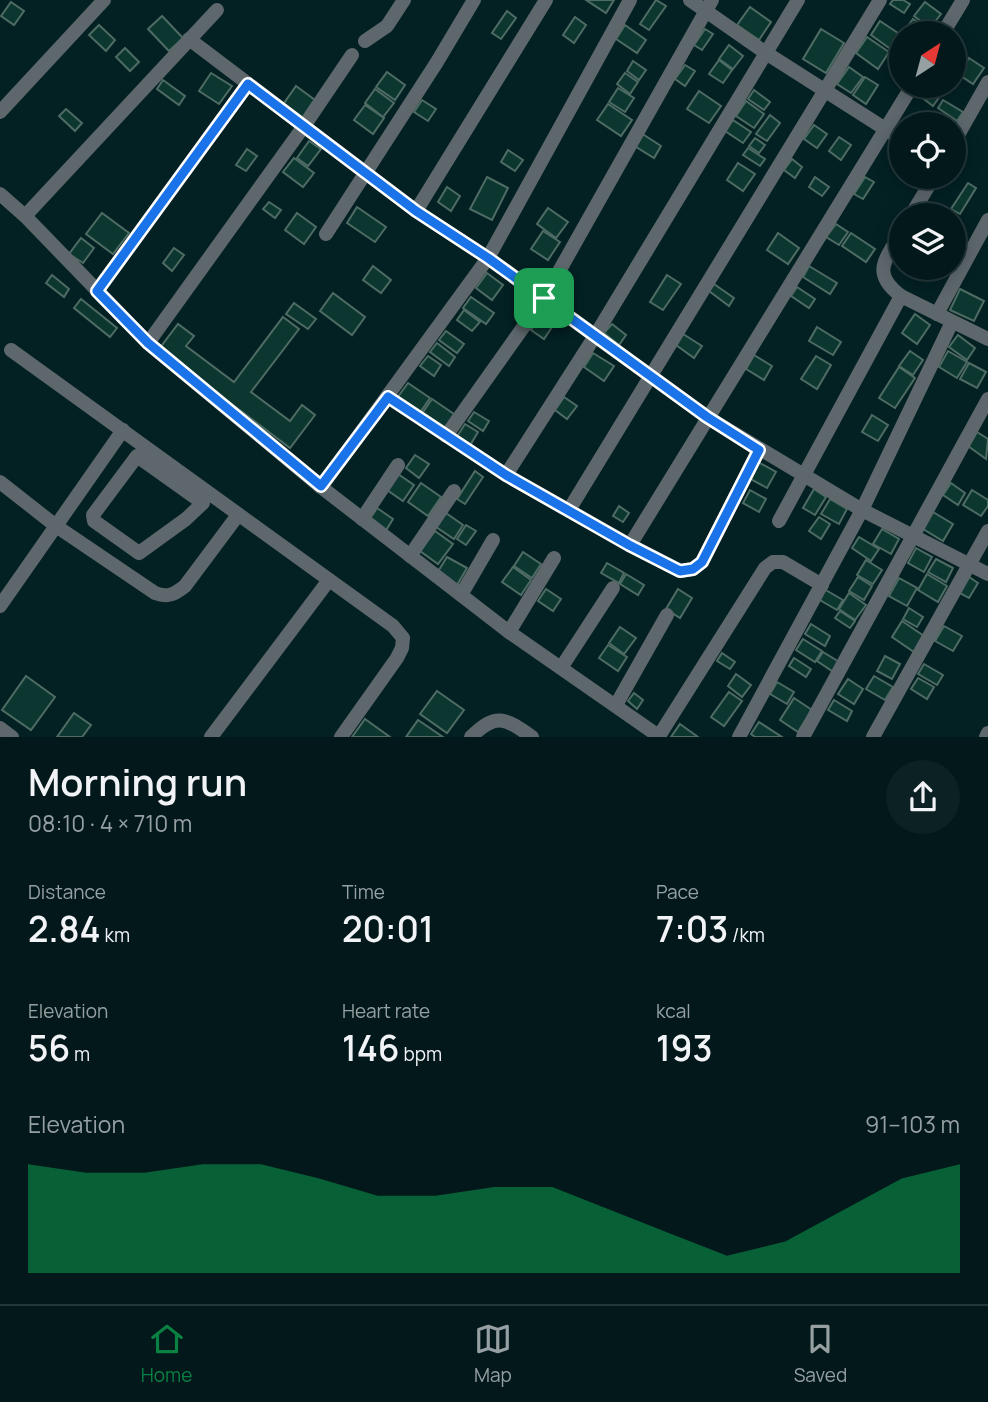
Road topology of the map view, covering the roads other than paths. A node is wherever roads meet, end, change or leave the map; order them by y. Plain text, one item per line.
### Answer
1 (103, 0) edge
2 (404, 0) edge
3 (474, 0) edge
4 (546, 0) edge
5 (630, 0) edge
6 (690, 0) edge
7 (798, 0) edge
8 (880, 0) edge
9 (963, 0) edge
10 (709, 5) edge
11 (217, 10) dead end
12 (950, 21) edge
13 (189, 39) junction
14 (365, 41) dead end
15 (766, 53) junction
16 (352, 55) dead end
17 (988, 82) edge
18 (248, 84) junction
19 (825, 92) junction
20 (905, 98) edge
21 (0, 112) edge
22 (966, 121) edge
23 (304, 126) junction
24 (885, 130) junction
25 (889, 132) edge
26 (365, 172) junction
27 (0, 194) edge
28 (416, 211) junction
29 (25, 216) junction
30 (988, 220) edge
31 (326, 234) dead end
32 (889, 254) edge
33 (488, 258) junction
34 (97, 291) junction
35 (901, 296) junction
36 (544, 298) junction
37 (937, 314) junction
38 (952, 322) junction
39 (595, 336) junction
40 (988, 339) edge
41 (148, 343) junction
42 (11, 349) dead end
43 (651, 375) junction
44 (388, 397) junction
45 (988, 399) edge
46 (707, 417) junction
47 (124, 430) junction
48 (446, 436) junction
49 (759, 450) junction
50 (159, 465) junction
51 (398, 465) dead end
52 (506, 475) junction
53 (804, 477) junction
54 (0, 482) edge
55 (321, 486) junction
56 (454, 491) dead end
57 (198, 492) junction
58 (569, 510) junction
59 (862, 510) junction
60 (238, 515) junction
61 (362, 519) junction
62 (779, 521) dead end
63 (56, 526) junction
64 (988, 531) edge
65 (914, 536) junction
66 (493, 540) dead end
67 (629, 545) junction
68 (410, 556) junction
69 (554, 558) dead end
70 (970, 565) junction
71 (988, 574) edge
72 (329, 580) junction
73 (822, 585) junction
74 (613, 588) dead end
75 (461, 595) junction
76 (0, 606) edge
77 (667, 615) dead end
78 (509, 632) junction
79 (561, 668) junction
80 (616, 705) junction
81 (0, 728) edge
82 (12, 737) edge
83 (211, 737) edge
84 (341, 737) edge
85 (471, 737) edge
86 (532, 737) edge
87 (660, 737) edge
88 (739, 737) edge
89 (803, 737) edge
90 (873, 737) edge

1 - 21 street
2 - 14 street
3 - 26 street
4 - 28 street
5 - 33 street
6 - 10 street
7 - 15 street
8 - 19 street
9 - 12 street
10 - 15 street
10 - 36 street
11 - 13 street
13 - 18 street
13 - 29 street
15 - 19 street
15 - 39 street
16 - 23 street
17 - 22 street
18 - 23 street
18 - 34 street
19 - 24 street
19 - 43 street
20 - 24 street
23 - 26 street
23 - 41 street
24 - 25 street
24 - 46 street
26 - 28 street
26 - 31 street
27 - 29 street
28 - 33 street
29 - 34 street
30 - 37 street
32 - 35 street
33 - 36 street
33 - 44 street
34 - 41 street
35 - 37 street
35 - 53 street
36 - 39 street
36 - 48 street
37 - 38 street
38 - 40 street
38 - 59 street
39 - 43 street
39 - 52 street
41 - 55 street
42 - 47 street
43 - 46 street
43 - 58 street
44 - 48 street
44 - 55 street
45 - 65 street
46 - 49 street
46 - 67 street
47 - 50 street
47 - 63 street
48 - 52 street
49 - 53 street
49 - 67 street
50 - 57 street
50 - 57 street
51 - 61 street
52 - 58 street
53 - 59 street
53 - 62 street
54 - 63 street
55 - 61 street
56 - 68 street
57 - 60 street
58 - 67 street
59 - 65 street
59 - 73 street
60 - 63 street
60 - 72 street
61 - 68 street
63 - 76 street
64 - 70 street
65 - 70 street
65 - 89 street
66 - 75 street
68 - 75 street
69 - 78 street
70 - 71 street
70 - 90 street
72 - 83 street
72 - 84 street
73 - 87 street
73 - 88 street
74 - 79 street
75 - 78 street
77 - 80 street
78 - 79 street
79 - 80 street
80 - 87 street
81 - 82 street
85 - 86 street

